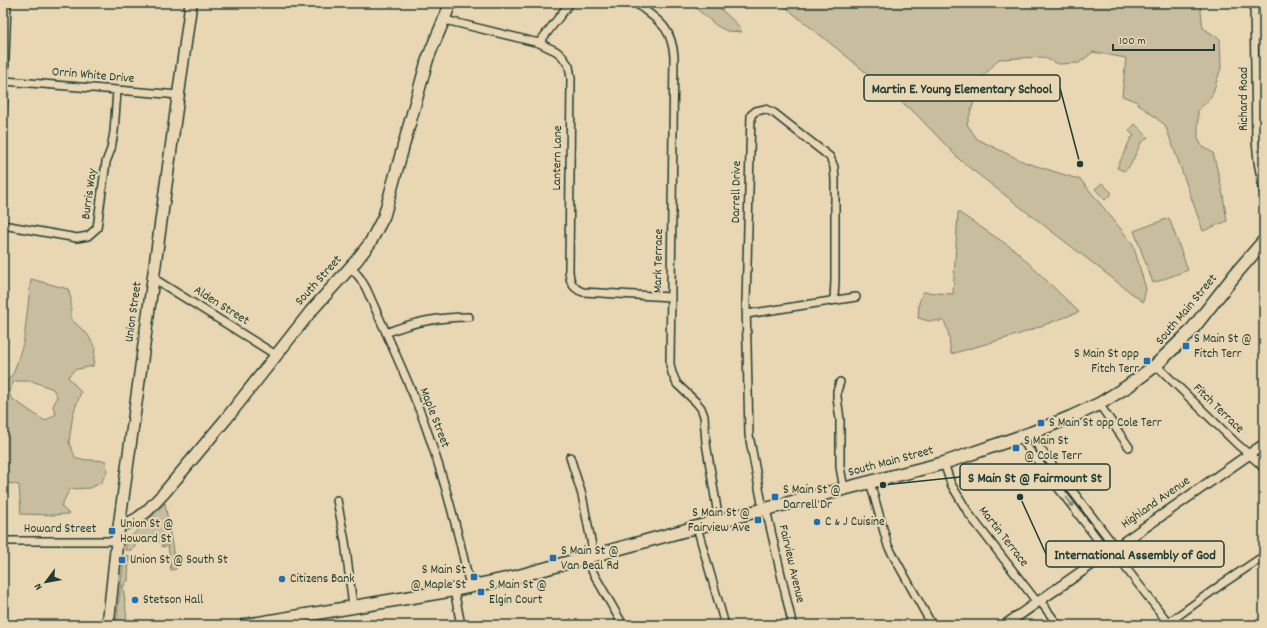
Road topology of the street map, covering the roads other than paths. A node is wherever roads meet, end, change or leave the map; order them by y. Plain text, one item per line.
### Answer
1 (7, 3) edge
2 (191, 3) edge
3 (450, 3) edge
4 (570, 3) edge
5 (636, 3) edge
6 (1254, 3) edge
7 (445, 20) junction
8 (539, 43) junction
9 (5, 81) junction
10 (117, 91) junction
11 (179, 95) junction
12 (3, 111) edge
13 (1264, 193) edge
14 (3, 225) edge
15 (1264, 241) edge
16 (351, 267) junction
17 (153, 278) junction
18 (671, 297) junction
19 (856, 297) dead end
20 (834, 299) junction
21 (747, 314) junction
22 (469, 317) dead end
23 (386, 333) junction
24 (276, 355) junction
25 (1156, 365) junction
26 (840, 382) dead end
27 (1099, 404) junction
28 (1026, 435) junction
29 (1264, 444) edge
30 (1129, 448) dead end
31 (1250, 454) junction
32 (570, 457) dead end
33 (944, 462) junction
34 (1264, 468) edge
35 (870, 482) junction
36 (844, 489) junction
37 (337, 500) dead end
38 (765, 509) junction
39 (719, 521) junction
40 (120, 524) junction
41 (697, 527) junction
42 (3, 541) edge
43 (118, 542) junction
44 (1112, 550) junction
45 (1264, 556) edge
46 (591, 557) junction
47 (470, 587) junction
48 (454, 590) junction
49 (1038, 601) junction
50 (353, 607) junction
51 (1169, 624) edge
52 (108, 625) edge
53 (246, 625) edge
54 (462, 625) edge
55 (623, 625) edge
56 (725, 625) edge
57 (792, 625) edge
58 (932, 625) edge
59 (1005, 625) edge
60 (1058, 625) edge

1 - 9 street
2 - 11 main road, Union Street
3 - 7 main road, South Street
4 - 8 street
5 - 18 street, Mark Terrace
6 - 13 street, Richard Road
7 - 8 street, Lantern Lane
7 - 16 main road, South Street
8 - 18 street, Lantern Lane
9 - 10 street, Orrin White Drive
9 - 12 street
10 - 11 street, Orrin White Drive
10 - 14 street, Burris Way
11 - 17 main road, Union Street
15 - 25 main road, South Main Street
16 - 23 street, Maple Street
16 - 24 main road, South Street
17 - 24 street, Alden Street
17 - 40 main road, Union Street
18 - 39 street, Mark Terrace
19 - 20 street
20 - 21 street
20 - 21 street, Darrell Drive
21 - 38 street, Darrell Drive
22 - 23 street
23 - 47 street, Maple Street
24 - 40 main road, South Street
25 - 27 main road, South Main Street
25 - 31 street, Fitch Terrace
26 - 36 street
27 - 28 main road, South Main Street
27 - 30 street
28 - 33 main road, South Main Street
28 - 44 street
29 - 31 street, Highland Avenue
31 - 34 street, Fitch Terrace
31 - 44 street, Highland Avenue
32 - 46 street
33 - 35 main road, South Main Street
33 - 49 street, Martin Terrace
35 - 36 main road, South Main Street
35 - 58 street
36 - 38 main road, South Main Street
37 - 50 street
38 - 39 main road, South Main Street
38 - 57 street, Fairview Avenue
39 - 41 main road, South Main Street
40 - 43 main road, Union Street
41 - 46 main road, South Main Street
41 - 56 street
42 - 43 street, Howard Street
43 - 52 main road, Union Street
44 - 49 street, Highland Avenue
44 - 51 street
45 - 51 street
46 - 47 main road, South Main Street
46 - 55 street
47 - 48 main road, South Main Street
48 - 50 main road, South Main Street
48 - 54 street
49 - 59 street, Highland Avenue
49 - 60 street, Martin Terrace
50 - 53 main road, South Main Street

